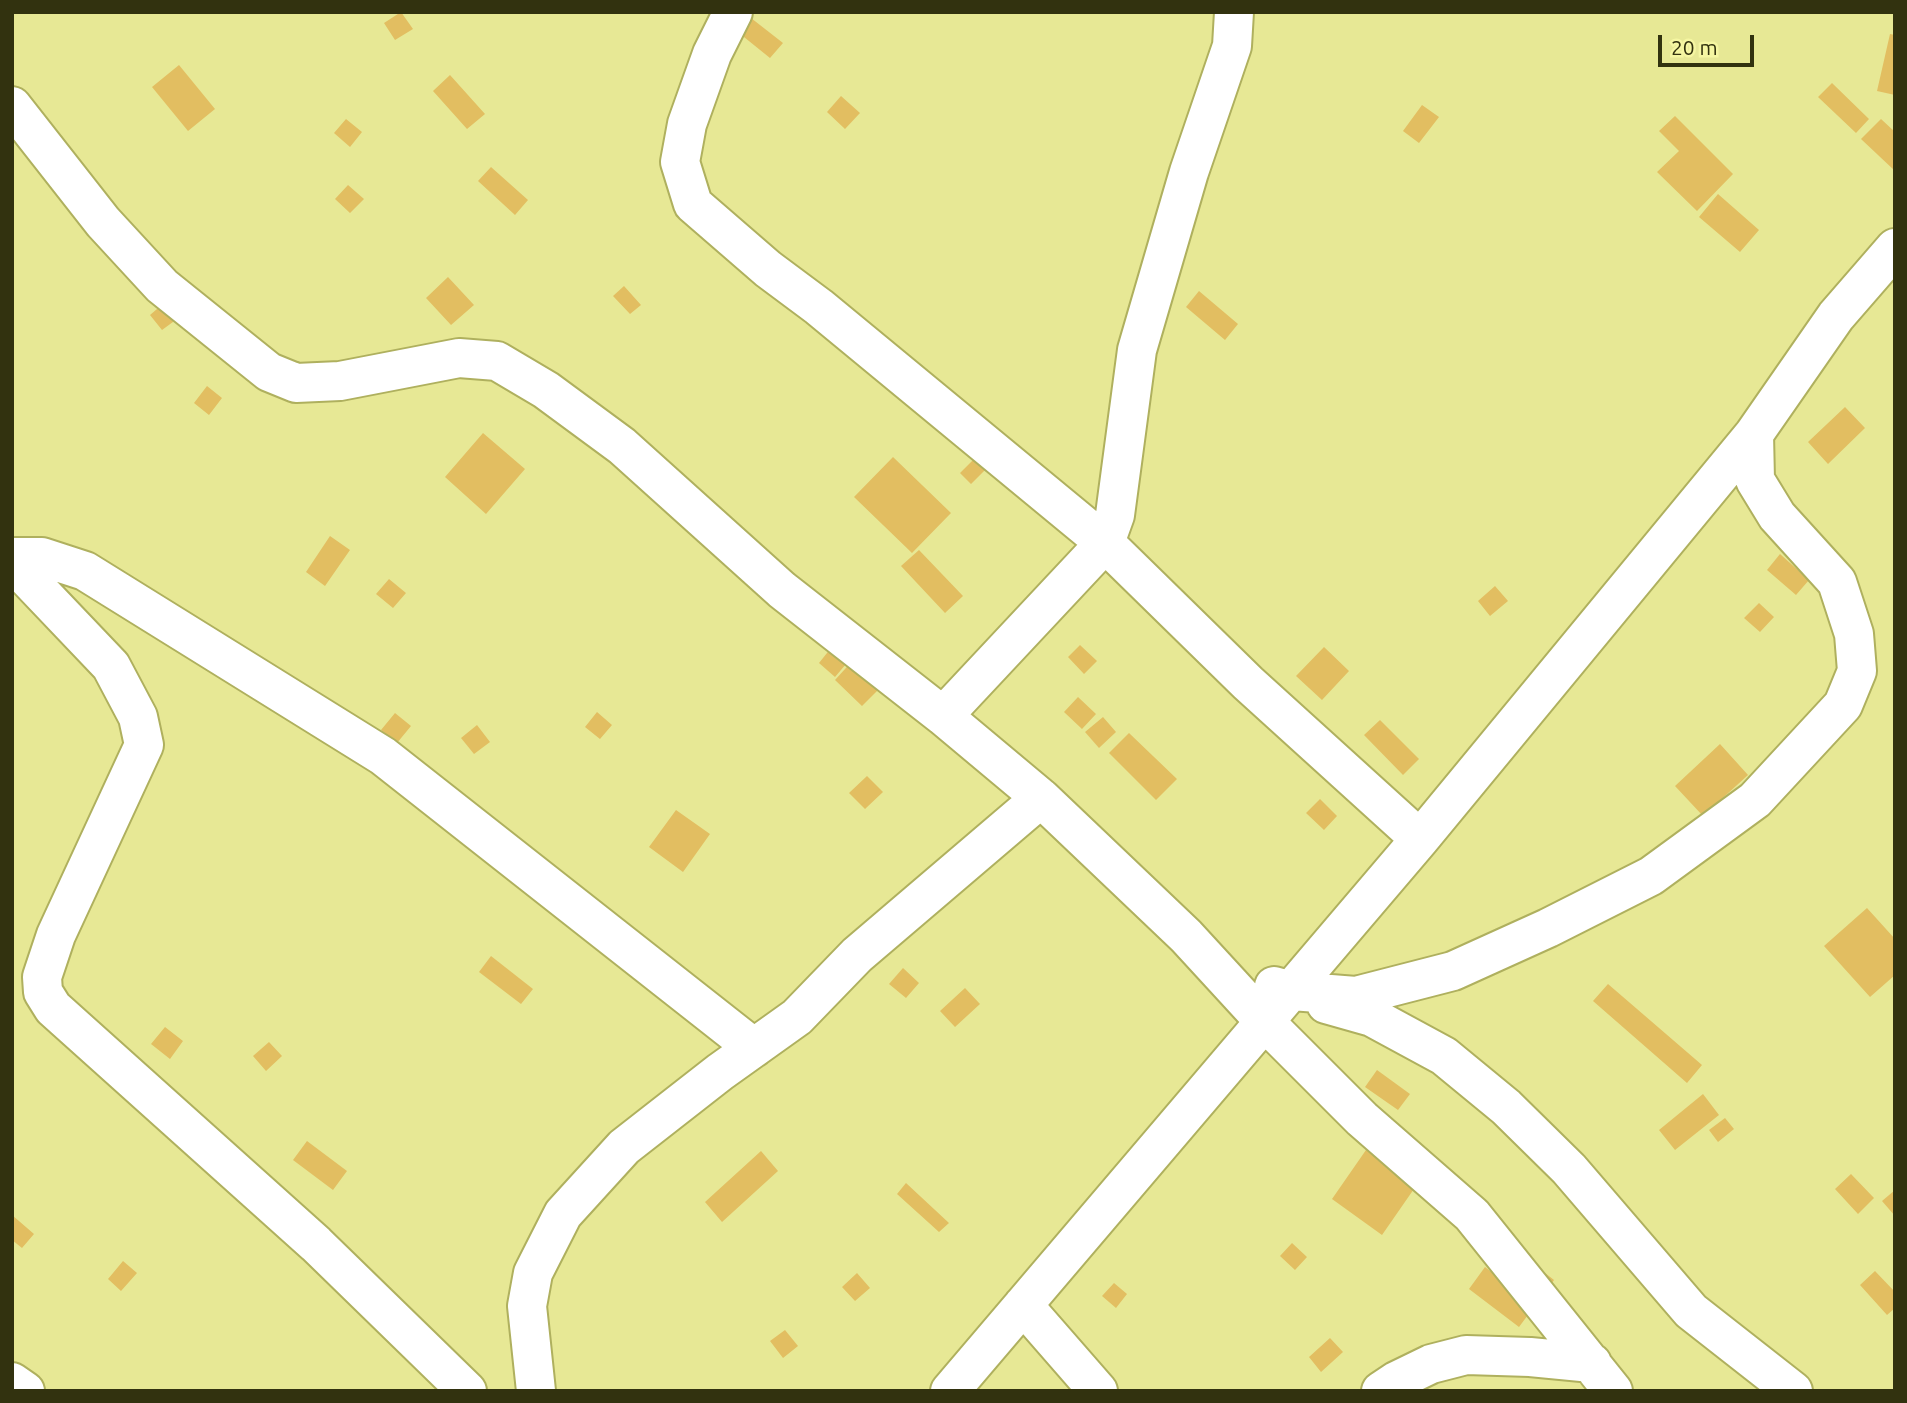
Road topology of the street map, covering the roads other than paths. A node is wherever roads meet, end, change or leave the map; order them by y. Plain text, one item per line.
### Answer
1 (733, 12) edge
2 (1234, 12) edge
3 (12, 106) edge
4 (1895, 248) edge
5 (1754, 434) junction
6 (1105, 543) junction
7 (12, 559) edge
8 (943, 716) junction
9 (1041, 798) junction
10 (1420, 839) junction
11 (1214, 967) junction
12 (1292, 991) junction
13 (1265, 1022) junction
14 (754, 1048) junction
15 (1023, 1305) junction
16 (1603, 1377) edge
17 (12, 1382) edge
18 (25, 1391) edge
19 (467, 1391) edge
20 (536, 1391) edge
21 (950, 1391) edge
22 (1098, 1391) edge
23 (1381, 1391) edge
24 (1793, 1391) edge

1 - 6 street
2 - 6 street
3 - 8 street
4 - 5 street
5 - 10 street
5 - 12 street
6 - 8 street
6 - 10 street
7 - 14 street
7 - 19 street
8 - 9 street
9 - 11 street
9 - 14 street
10 - 12 street
11 - 12 street
11 - 13 street
12 - 13 street
12 - 24 street
13 - 15 street
13 - 16 street
14 - 20 street
15 - 21 street
15 - 22 street
16 - 23 street
17 - 18 street

